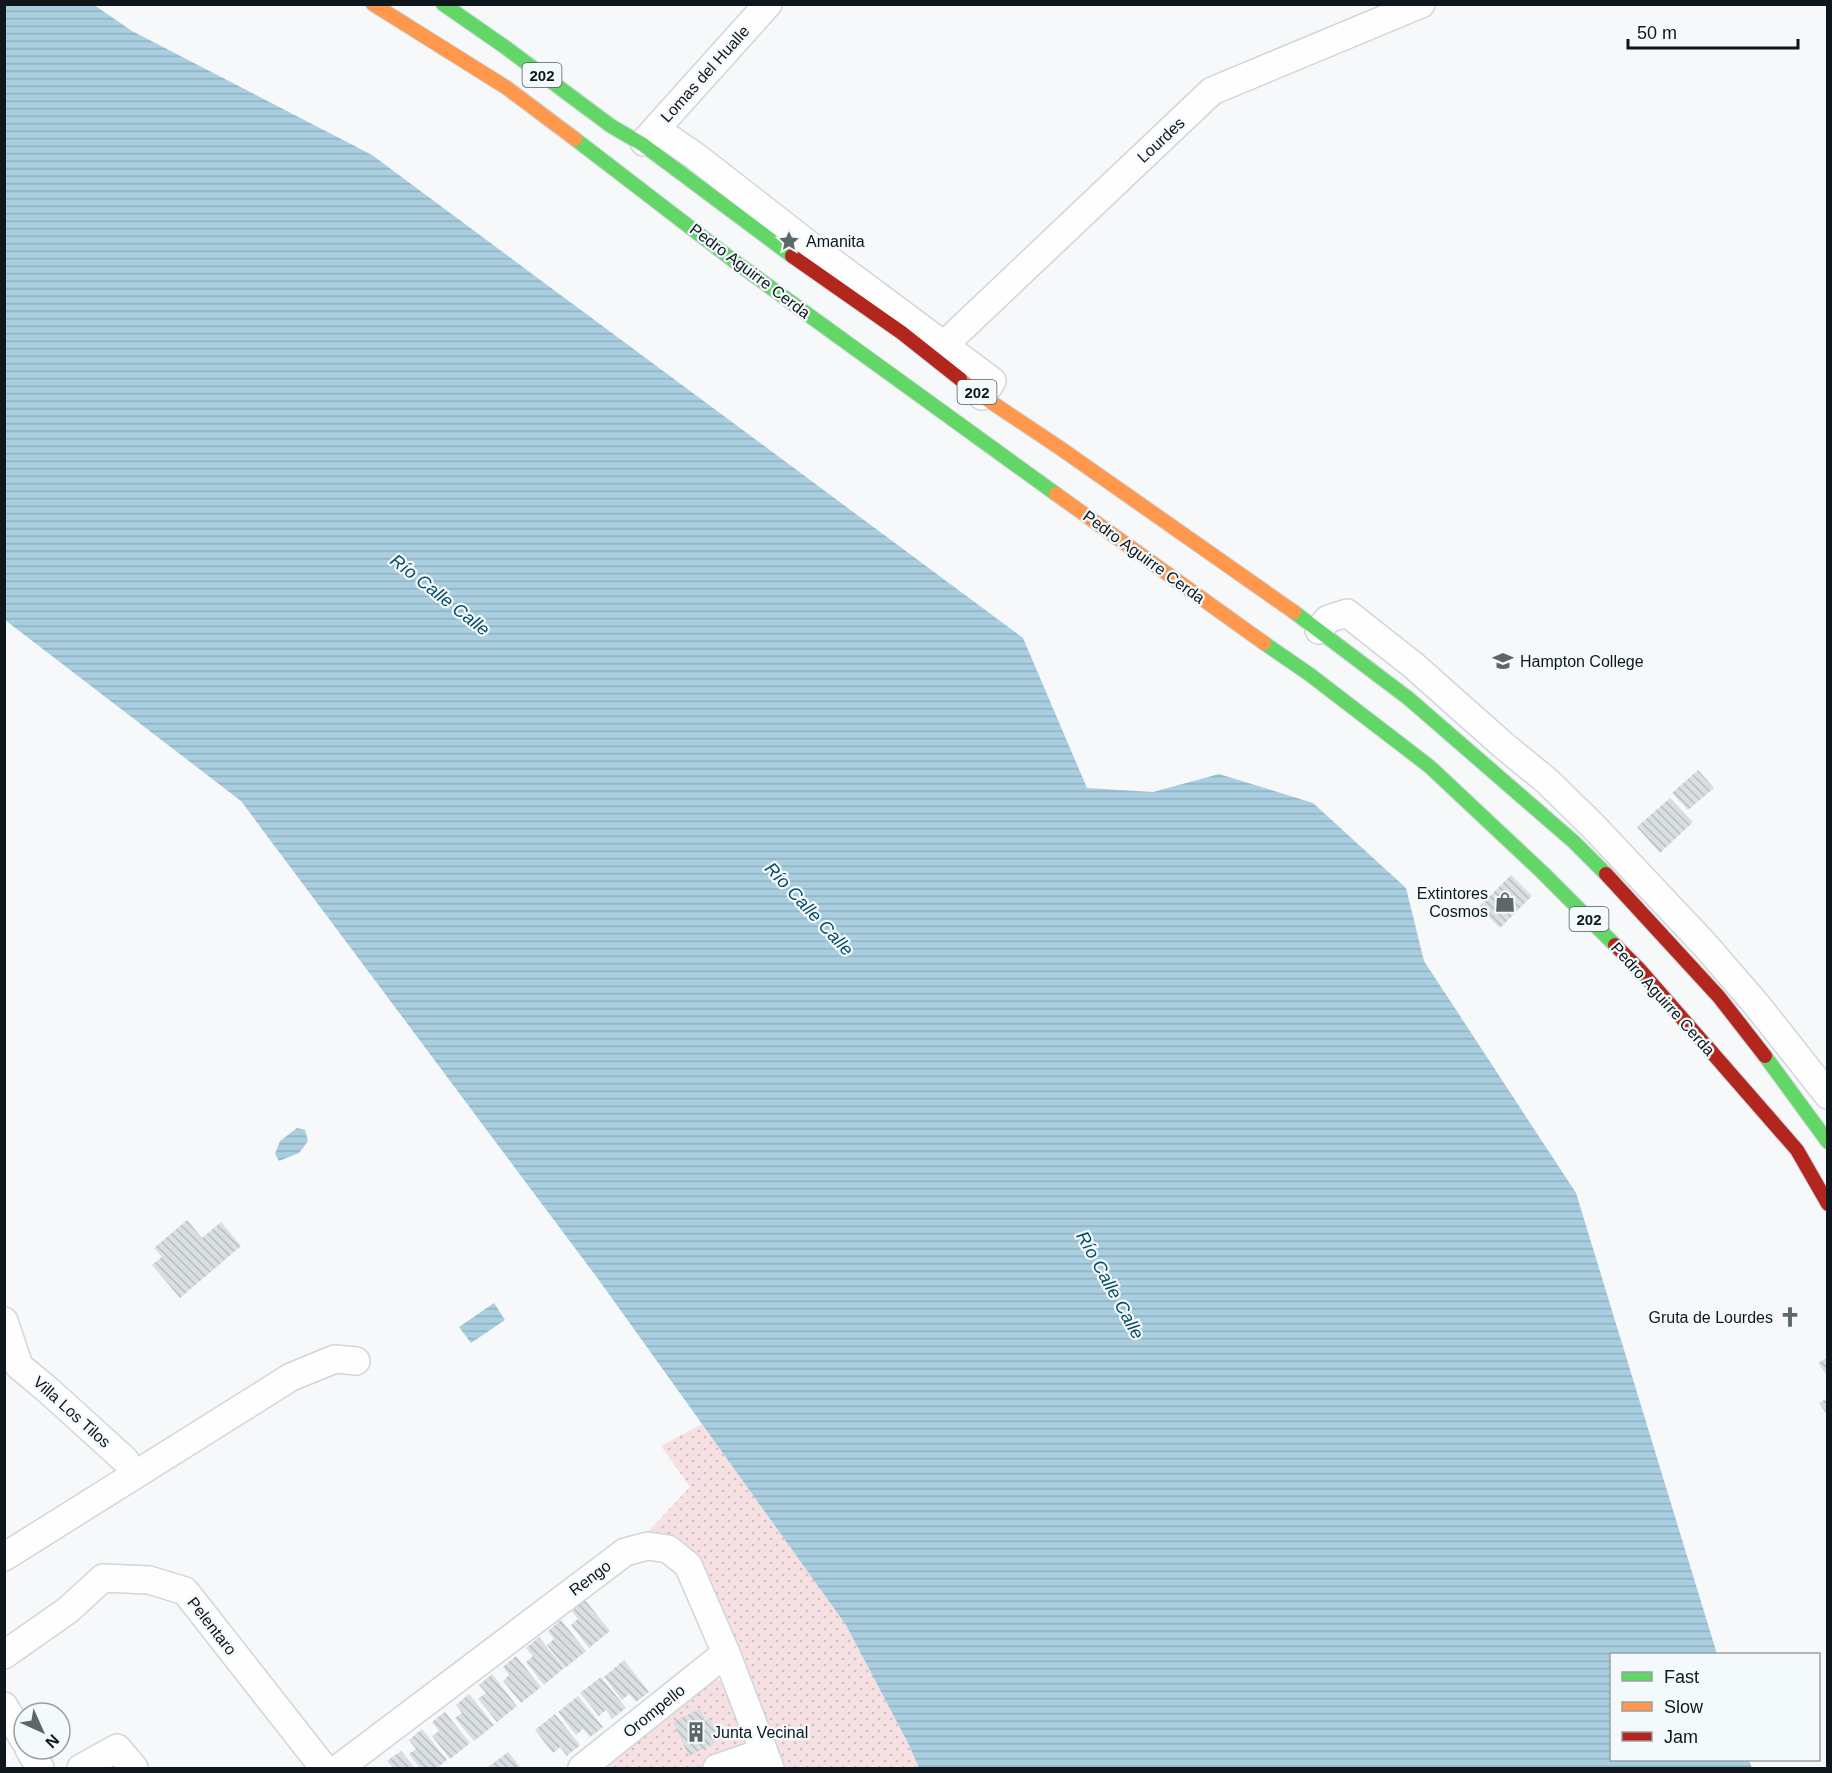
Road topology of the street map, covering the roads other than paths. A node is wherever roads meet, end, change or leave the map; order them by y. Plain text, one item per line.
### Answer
1 (373, 4) edge
2 (442, 4) edge
3 (768, 4) edge
4 (1421, 4) edge
5 (634, 156) junction
6 (945, 344) junction
7 (982, 396) junction
8 (1319, 630) junction
9 (1827, 1095) edge
10 (1827, 1142) edge
11 (1827, 1204) edge
12 (4, 1321) edge
13 (356, 1361) dead end
14 (11, 1370) edge
15 (125, 1460) dead end
16 (4, 1557) edge
17 (726, 1653) junction
18 (4, 1655) edge
19 (4, 1706) edge
20 (12, 1720) edge
21 (767, 1760) edge
22 (81, 1768) edge
23 (134, 1768) edge
24 (324, 1768) edge
25 (339, 1768) edge
26 (582, 1768) edge
27 (717, 1768) edge

1 - 5 highway, Pedro Aguirre Cerda / 202
2 - 5 highway, Pedro Aguirre Cerda / 202
3 - 5 street, Lomas del Hualle
4 - 6 street, Lourdes
5 - 6 street
5 - 7 highway, Pedro Aguirre Cerda / 202
5 - 11 highway, Pedro Aguirre Cerda / 202
6 - 7 street
7 - 8 highway, Pedro Aguirre Cerda / 202
8 - 9 street
8 - 10 highway, Pedro Aguirre Cerda / 202
12 - 14 street, Villa Los Tilos
13 - 16 street
14 - 15 street, Villa Los Tilos
17 - 21 street, Rengo
17 - 25 street, Rengo
17 - 26 street, Orompello
18 - 24 street, Pelentaro
19 - 20 street
21 - 27 street
22 - 23 street

